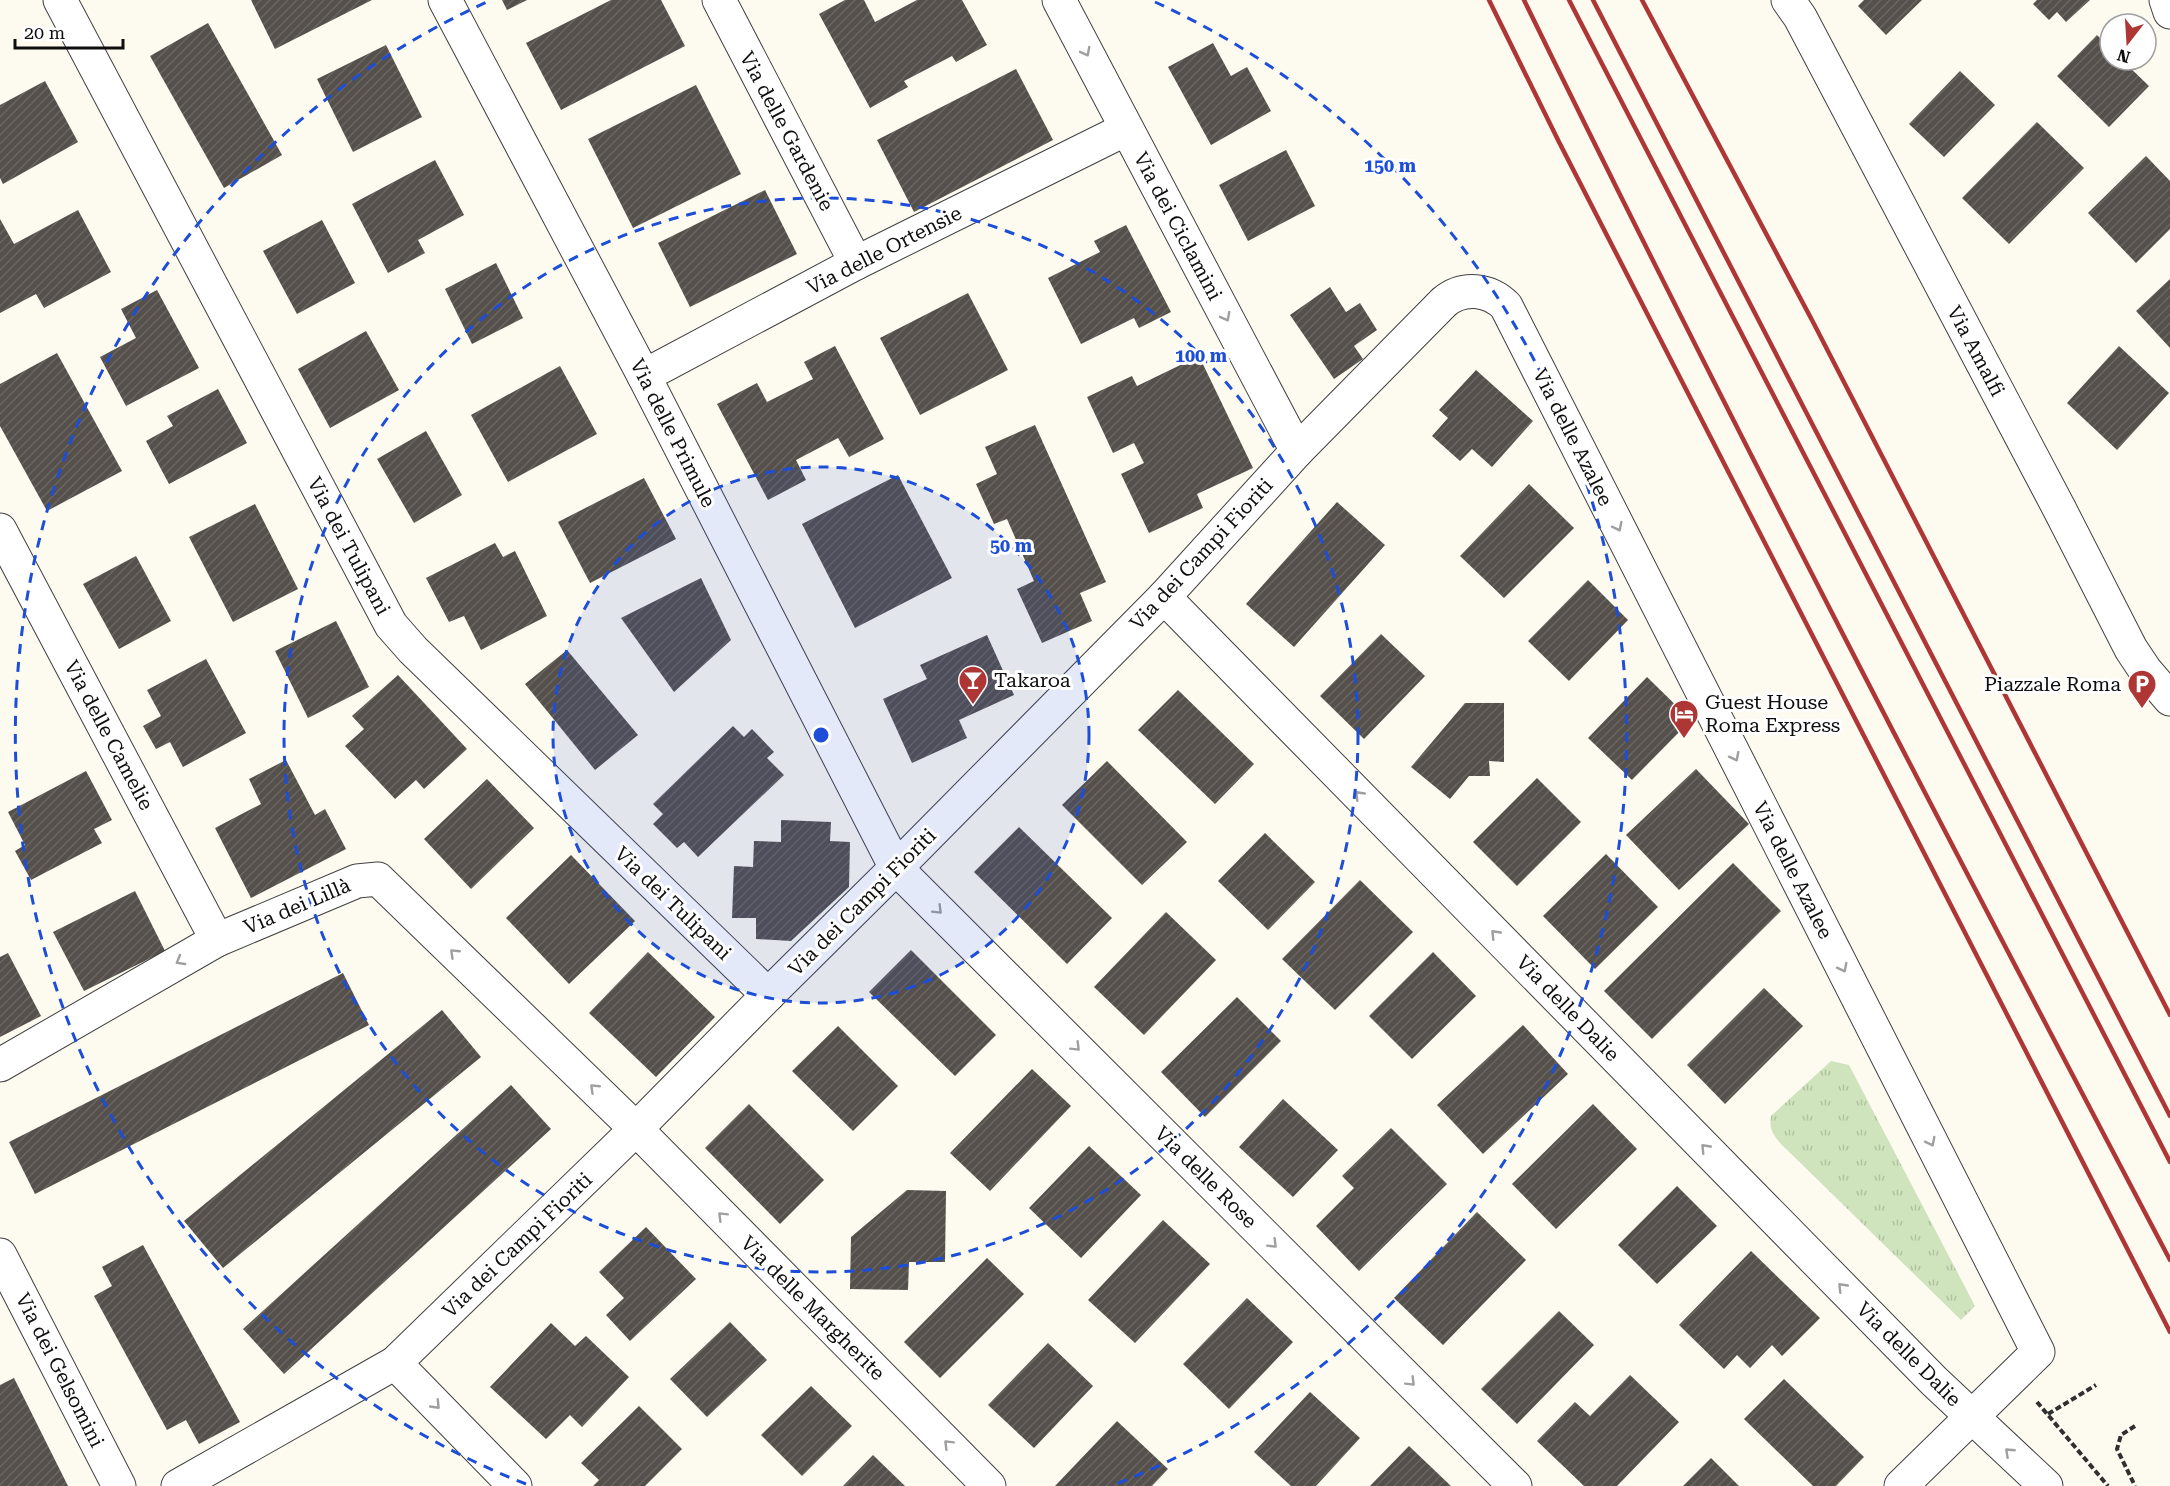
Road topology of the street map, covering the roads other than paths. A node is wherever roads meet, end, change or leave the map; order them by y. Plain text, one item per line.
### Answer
1 (60, 0) edge
2 (445, 0) edge
3 (719, 0) edge
4 (1059, 0) edge
5 (2166, 0) edge
6 (1795, 6) edge
7 (2170, 12) edge
8 (1126, 129) junction
9 (856, 263) junction
10 (1506, 306) joint
11 (644, 376) junction
12 (1297, 451) junction
13 (0, 530) edge
14 (1164, 597) junction
15 (2170, 699) edge
16 (896, 868) junction
17 (218, 940) junction
18 (768, 995) junction
19 (0, 1065) edge
20 (636, 1129) junction
21 (0, 1255) edge
22 (395, 1363) junction
23 (1972, 1417) junction
24 (119, 1486) edge
25 (178, 1486) edge
26 (515, 1486) edge
27 (989, 1486) edge
28 (1515, 1486) edge
29 (1901, 1486) edge
30 (2046, 1486) edge

1 - 18 street, Via dei Tulipani
2 - 11 street, Via delle Primule
3 - 9 street, Via delle Gardenie
4 -> 8 street, Via dei Ciclamini
5 - 7 street
6 - 15 street, Via Amalfi
8 - 9 street, Via delle Ortensie
8 -> 12 street, Via dei Ciclamini
9 - 11 street, Via delle Ortensie
10 - 12 street, Via dei Campi Fioriti
10 -> 23 street, Via delle Azalee
11 - 16 street, Via delle Primule
12 - 14 street, Via dei Campi Fioriti
13 - 17 street, Via delle Camelie
14 - 16 street, Via dei Campi Fioriti
23 -> 14 street, Via delle Dalie
16 - 18 street, Via dei Campi Fioriti
16 -> 28 street, Via delle Rose
17 -> 19 street, Via dei Lillà
20 -> 17 street, Via dei Lillà
18 - 20 street, Via dei Campi Fioriti
20 - 22 street, Via dei Campi Fioriti
27 -> 20 street, Via delle Margherite
21 - 24 street, Via dei Gelsomini
22 - 25 street, Via dei Campi Fioriti
22 -> 26 street
23 - 29 street
30 -> 23 street, Via delle Dalie

